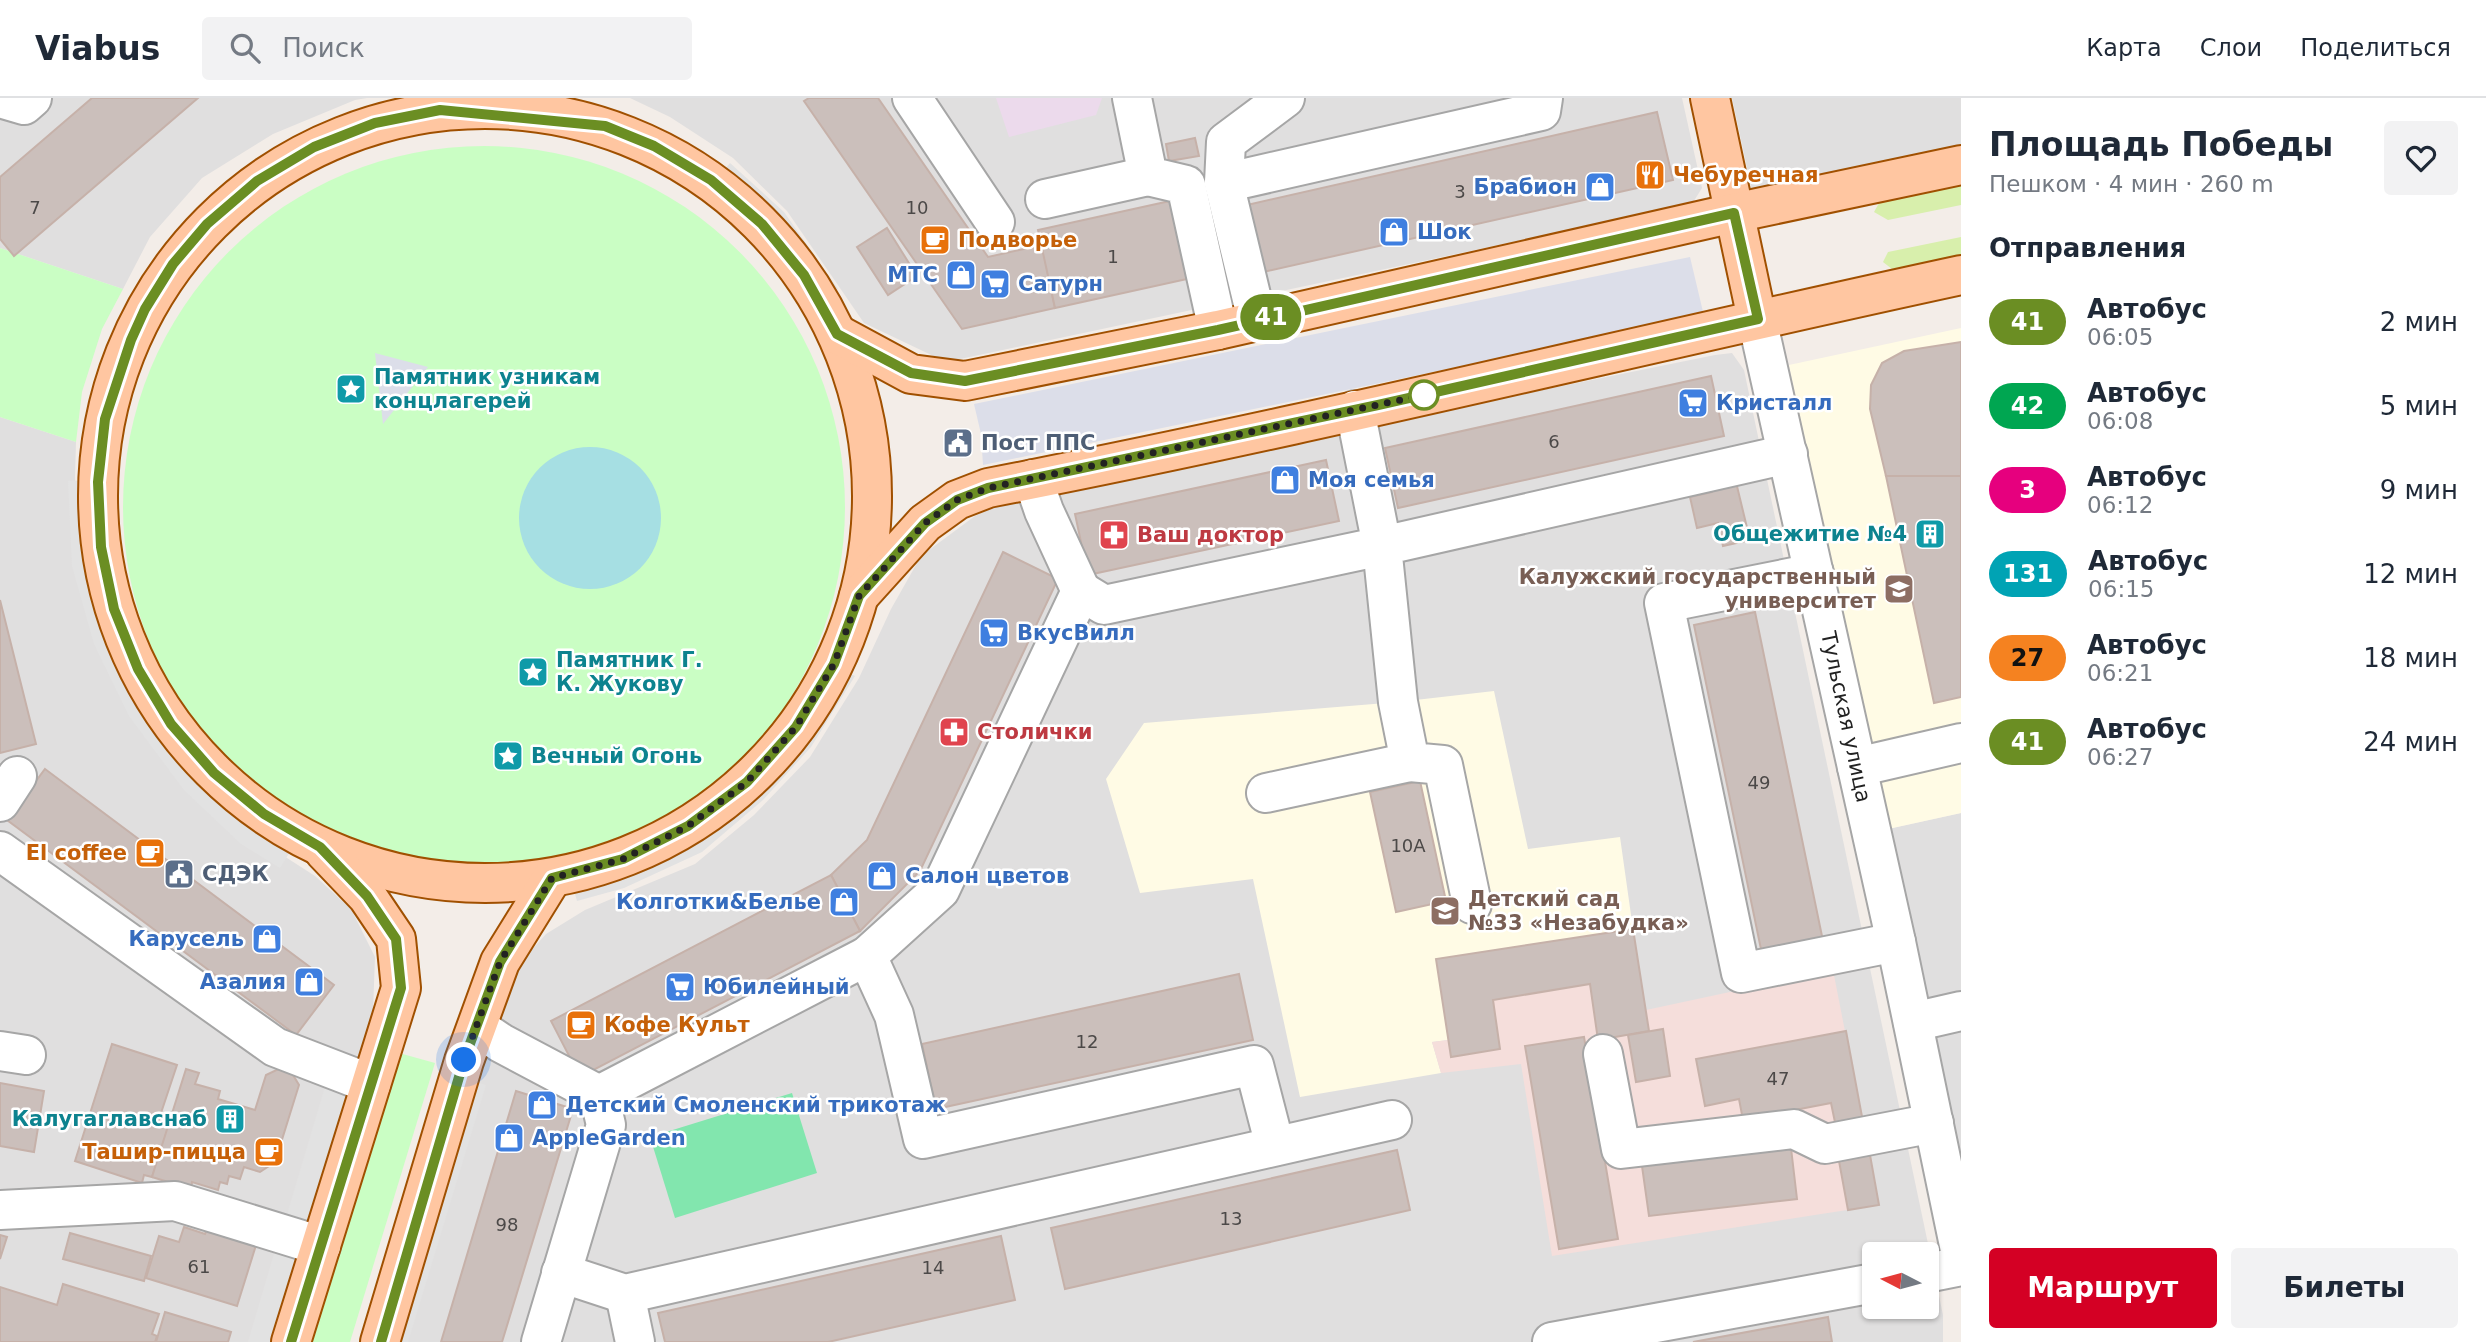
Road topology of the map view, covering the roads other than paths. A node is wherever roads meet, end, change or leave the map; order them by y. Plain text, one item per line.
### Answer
1 (0, 98) edge
2 (32, 98) edge
3 (578, 98) edge
4 (912, 98) edge
5 (1132, 98) edge
6 (1285, 98) edge
7 (1543, 98) edge
8 (1710, 98) edge
9 (446, 104) edge
10 (605, 126) junction
11 (1961, 165) edge
12 (1148, 176) junction
13 (1224, 183) junction
14 (1045, 199) dead end
15 (1734, 213) junction
16 (995, 222) dead end
17 (1961, 275) edge
18 (1758, 319) junction
19 (1257, 320) junction
20 (1218, 330) junction
21 (837, 334) junction
22 (1355, 410) junction
23 (1788, 454) junction
24 (1033, 479) junction
25 (1382, 547) junction
26 (1814, 573) junction
27 (1081, 592) junction
28 (859, 596) junction
29 (1961, 743) edge
30 (1409, 762) junction
31 (1857, 767) junction
32 (1266, 793) dead end
33 (320, 847) junction
34 (0, 851) edge
35 (552, 878) junction
36 (1472, 904) dead end
37 (1896, 942) junction
38 (867, 956) junction
39 (1961, 1011) edge
40 (1913, 1022) junction
41 (477, 1027) junction
42 (1603, 1054) dead end
43 (371, 1084) junction
44 (599, 1096) junction
45 (1392, 1120) dead end
46 (1934, 1123) junction
47 (1275, 1146) junction
48 (0, 1210) edge
49 (321, 1246) junction
50 (1961, 1255) edge
51 (1961, 1266) edge
52 (1939, 1271) edge
53 (561, 1273) junction
54 (1862, 1285) edge
55 (625, 1294) junction
56 (291, 1342) edge
57 (380, 1342) edge
58 (541, 1342) edge
59 (635, 1342) edge
60 (1552, 1342) edge

1 - 2 street
3 - 10 main road
4 - 16 street
5 - 12 street
6 - 13 street
7 - 13 street
8 - 15 main road, Тульская улица
9 - 10 main road
9 - 33 main road
10 - 21 main road
11 - 15 main road
12 - 14 street
12 - 20 street
13 - 19 street
15 - 18 main road, Тульская улица
15 - 19 main road
17 - 18 main road
18 - 22 main road
18 - 23 street, Тульская улица
19 - 20 main road
20 - 21 main road
21 - 28 main road
22 - 24 main road
22 - 25 street
23 - 25 street
23 - 26 street, Тульская улица
24 - 27 street
24 - 28 main road
25 - 27 street
25 - 30 street
26 - 31 street, Тульская улица
26 - 37 street
27 - 38 street
28 - 35 main road
29 - 31 street
30 - 32 street
30 - 36 street
31 - 37 street, Тульская улица
33 - 35 main road
33 - 43 main road
34 - 43 street
35 - 41 main road
37 - 40 street, Тульская улица
38 - 44 street
38 - 47 street
39 - 40 street
40 - 46 street, Тульская улица
41 - 44 street
41 - 57 main road
42 - 46 street
43 - 49 main road
44 - 53 street
45 - 47 street
46 - 50 street, Тульская улица
47 - 55 street
48 - 49 street
49 - 56 main road
51 - 52 street
53 - 55 street
53 - 58 street
54 - 60 street
55 - 59 street

